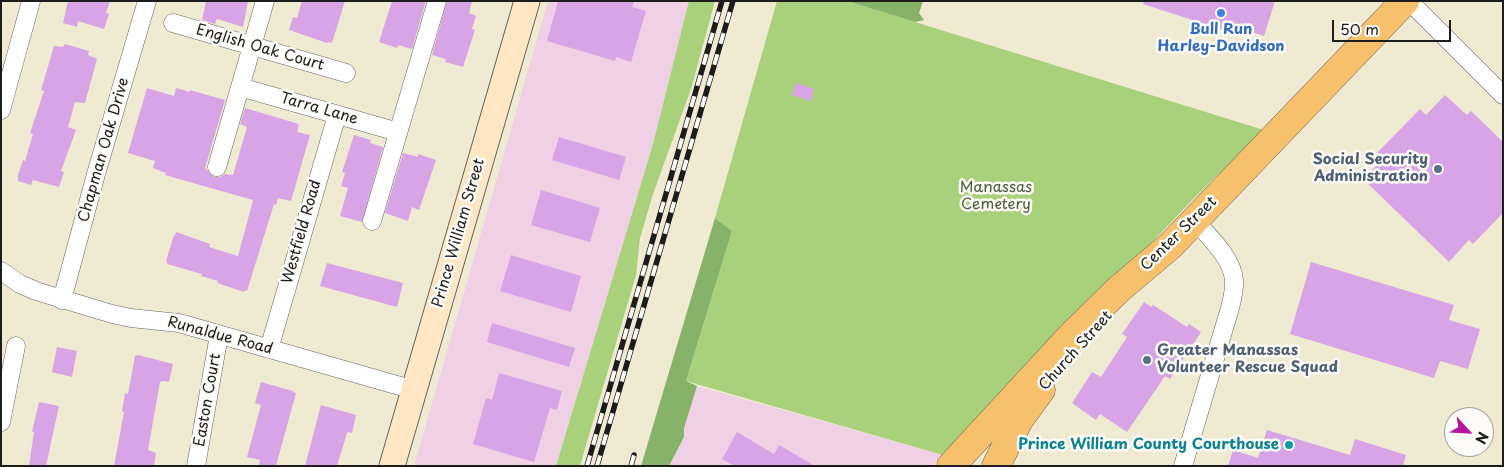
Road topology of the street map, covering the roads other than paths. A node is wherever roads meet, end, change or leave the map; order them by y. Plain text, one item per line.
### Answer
1 (32, 1) edge
2 (147, 1) edge
3 (265, 1) edge
4 (437, 1) edge
5 (527, 1) edge
6 (1407, 1) edge
7 (173, 23) dead end
8 (252, 46) junction
9 (346, 73) dead end
10 (240, 87) junction
11 (1503, 95) edge
12 (1, 110) edge
13 (337, 115) junction
14 (398, 132) junction
15 (217, 167) dead end
16 (372, 221) dead end
17 (1195, 221) junction
18 (1170, 246) junction
19 (1, 272) edge
20 (62, 300) junction
21 (220, 335) junction
22 (16, 346) dead end
23 (269, 349) junction
24 (414, 390) junction
25 (1, 422) edge
26 (196, 466) edge
27 (392, 466) edge
28 (951, 466) edge
29 (996, 466) edge
30 (1183, 466) edge

1 - 12 street
2 - 20 street, Chapman Oak Drive
3 - 8 street
4 - 14 street
5 - 24 street, Prince William Street
6 - 11 street
6 - 17 highway, Center Street
7 - 8 street, English Oak Court
8 - 9 street, English Oak Court
8 - 10 street
10 - 13 street, Tarra Lane
10 - 15 street
13 - 14 street, Tarra Lane
13 - 23 street, Westfield Road
14 - 16 street
17 - 18 highway, Center Street
17 - 30 street
18 - 28 highway, Center Street
18 - 29 highway, Church Street
19 - 20 street, Runaldue Road
20 - 21 street, Runaldue Road
21 - 23 street, Runaldue Road
21 - 26 street, Easton Court
22 - 25 street
23 - 24 street, Runaldue Road
24 - 27 street, Prince William Street

